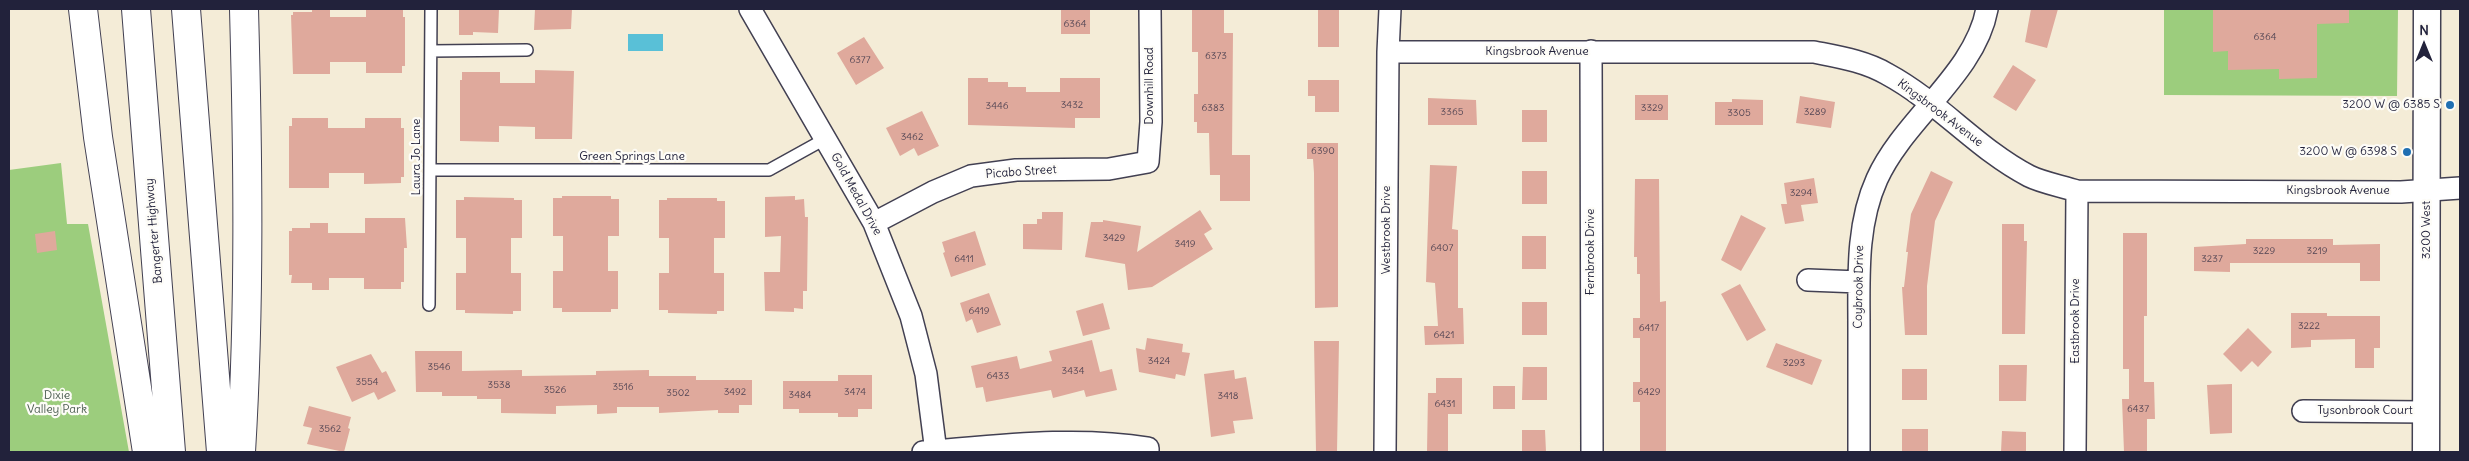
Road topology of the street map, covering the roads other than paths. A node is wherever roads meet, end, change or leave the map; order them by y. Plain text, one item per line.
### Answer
1 (84, 9) edge
2 (136, 9) edge
3 (186, 9) edge
4 (244, 9) edge
5 (431, 9) edge
6 (750, 9) edge
7 (1150, 9) edge
8 (1390, 9) edge
9 (1987, 9) edge
10 (2427, 9) edge
11 (432, 50) junction
12 (527, 50) dead end
13 (1388, 52) junction
14 (1591, 52) junction
15 (1930, 103) junction
16 (825, 139) junction
17 (1148, 162) joint
18 (430, 170) junction
19 (2460, 188) edge
20 (2427, 189) junction
21 (2077, 191) junction
22 (874, 223) junction
23 (1808, 280) dead end
24 (1859, 282) junction
25 (429, 305) dead end
26 (2303, 411) dead end
27 (2426, 412) junction
28 (147, 452) edge
29 (171, 452) edge
30 (221, 452) edge
31 (241, 452) edge
32 (932, 452) edge
33 (1148, 452) edge
34 (1385, 452) edge
35 (1592, 452) edge
36 (1859, 452) edge
37 (2075, 452) edge
38 (2426, 452) edge

1 - 28 highway
2 - 29 highway, Bangerter Highway
3 - 30 highway
4 - 31 highway
5 - 11 lane, Laura Jo Lane
6 - 16 street, Gold Medal Drive
7 - 17 street, Downhill Road
8 - 13 street, Westbrook Drive
9 - 15 street, Coybrook Drive
10 - 20 street, 3200 West
11 - 12 lane
11 - 18 lane, Laura Jo Lane
13 - 14 street, Kingsbrook Avenue
13 - 34 street, Westbrook Drive
14 - 15 street, Kingsbrook Avenue
14 - 35 street, Fernbrook Drive
15 - 21 street, Kingsbrook Avenue
15 - 24 street, Coybrook Drive
16 - 18 lane, Green Springs Lane
16 - 22 street, Gold Medal Drive
17 - 22 street, Picabo Street
18 - 25 lane, Laura Jo Lane
19 - 20 street, Kingsbrook Avenue
20 - 21 street, Kingsbrook Avenue
20 - 27 street, 3200 West
21 - 37 street, Eastbrook Drive
22 - 32 street, Gold Medal Drive
23 - 24 street
24 - 36 street, Coybrook Drive
26 - 27 street, Tysonbrook Court
27 - 38 street, 3200 West
32 - 33 street

